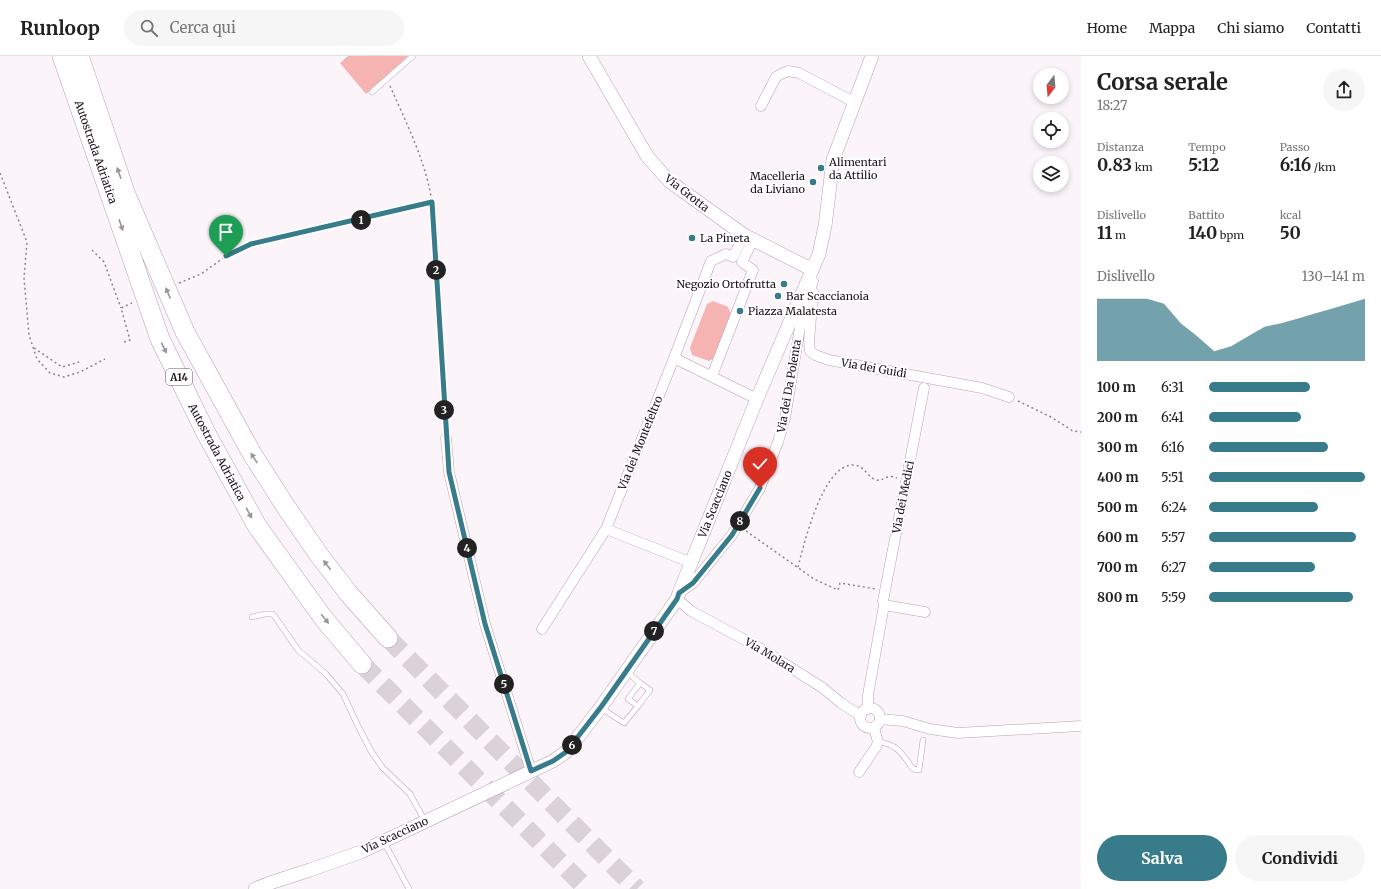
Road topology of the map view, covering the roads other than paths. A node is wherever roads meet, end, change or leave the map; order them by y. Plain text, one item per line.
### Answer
1 (62, 56) edge
2 (79, 56) edge
3 (413, 56) edge
4 (589, 56) edge
5 (872, 56) edge
6 (372, 92) dead end
7 (854, 102) junction
8 (761, 106) dead end
9 (749, 238) junction
10 (812, 274) junction
11 (674, 358) junction
12 (712, 376) junction
13 (924, 388) dead end
14 (1009, 397) road end
15 (757, 399) junction
16 (446, 438) road end
17 (606, 529) junction
18 (692, 563) junction
19 (678, 596) junction
20 (884, 605) junction
21 (925, 612) dead end
22 (252, 617) dead end
23 (542, 629) dead end
24 (388, 638) tunnel mouth
25 (362, 664) tunnel mouth
26 (626, 672) junction
27 (640, 683) junction
28 (638, 706) junction
29 (601, 707) junction
30 (864, 712) junction
31 (880, 719) junction
32 (1081, 726) edge
33 (874, 728) junction
34 (923, 740) dead end
35 (878, 742) junction
36 (531, 771) junction
37 (859, 772) dead end
38 (426, 822) junction
39 (384, 841) junction
40 (255, 889) edge
41 (409, 889) edge

1 -> 25 highway, Autostrada Adriatica / A14
24 -> 2 highway, Autostrada Adriatica / A14
3 - 6 lane
4 - 9 street, Via Grotta
5 - 7 street, Via Scacciano
7 - 8 street
7 - 10 street, Via Scacciano
9 - 10 street, Via Grotta
9 - 11 street
9 - 12 street
10 - 14 street, Via dei Guidi
10 - 15 street, Via Scacciano
10 - 19 street, Via dei Da Polenta
11 - 12 street
11 - 17 street, Via dei Montefeltro
12 - 15 street
13 - 20 street, Via dei Medici
15 - 18 street, Via Scacciano
16 - 36 street
17 - 18 street
17 - 23 street, Via dei Montefeltro
18 - 19 street, Via Scacciano
19 - 26 street, Via Scacciano
19 - 30 street, Via Molara
20 - 21 street
20 - 30 street, Via dei Medici
22 - 38 lane
26 - 27 lane
26 - 29 street, Via Scacciano
27 - 28 lane
27 - 28 lane
28 - 29 lane
29 - 36 street, Via Scacciano
30 - 31 street, Via Molara
30 - 33 street, Via Molara
31 - 32 street
31 - 33 street
33 - 35 street
34 - 35 lane
35 - 37 street
36 - 38 street, Via Scacciano
38 - 39 street, Via Scacciano
39 - 40 street, Via Scacciano
39 - 41 lane

